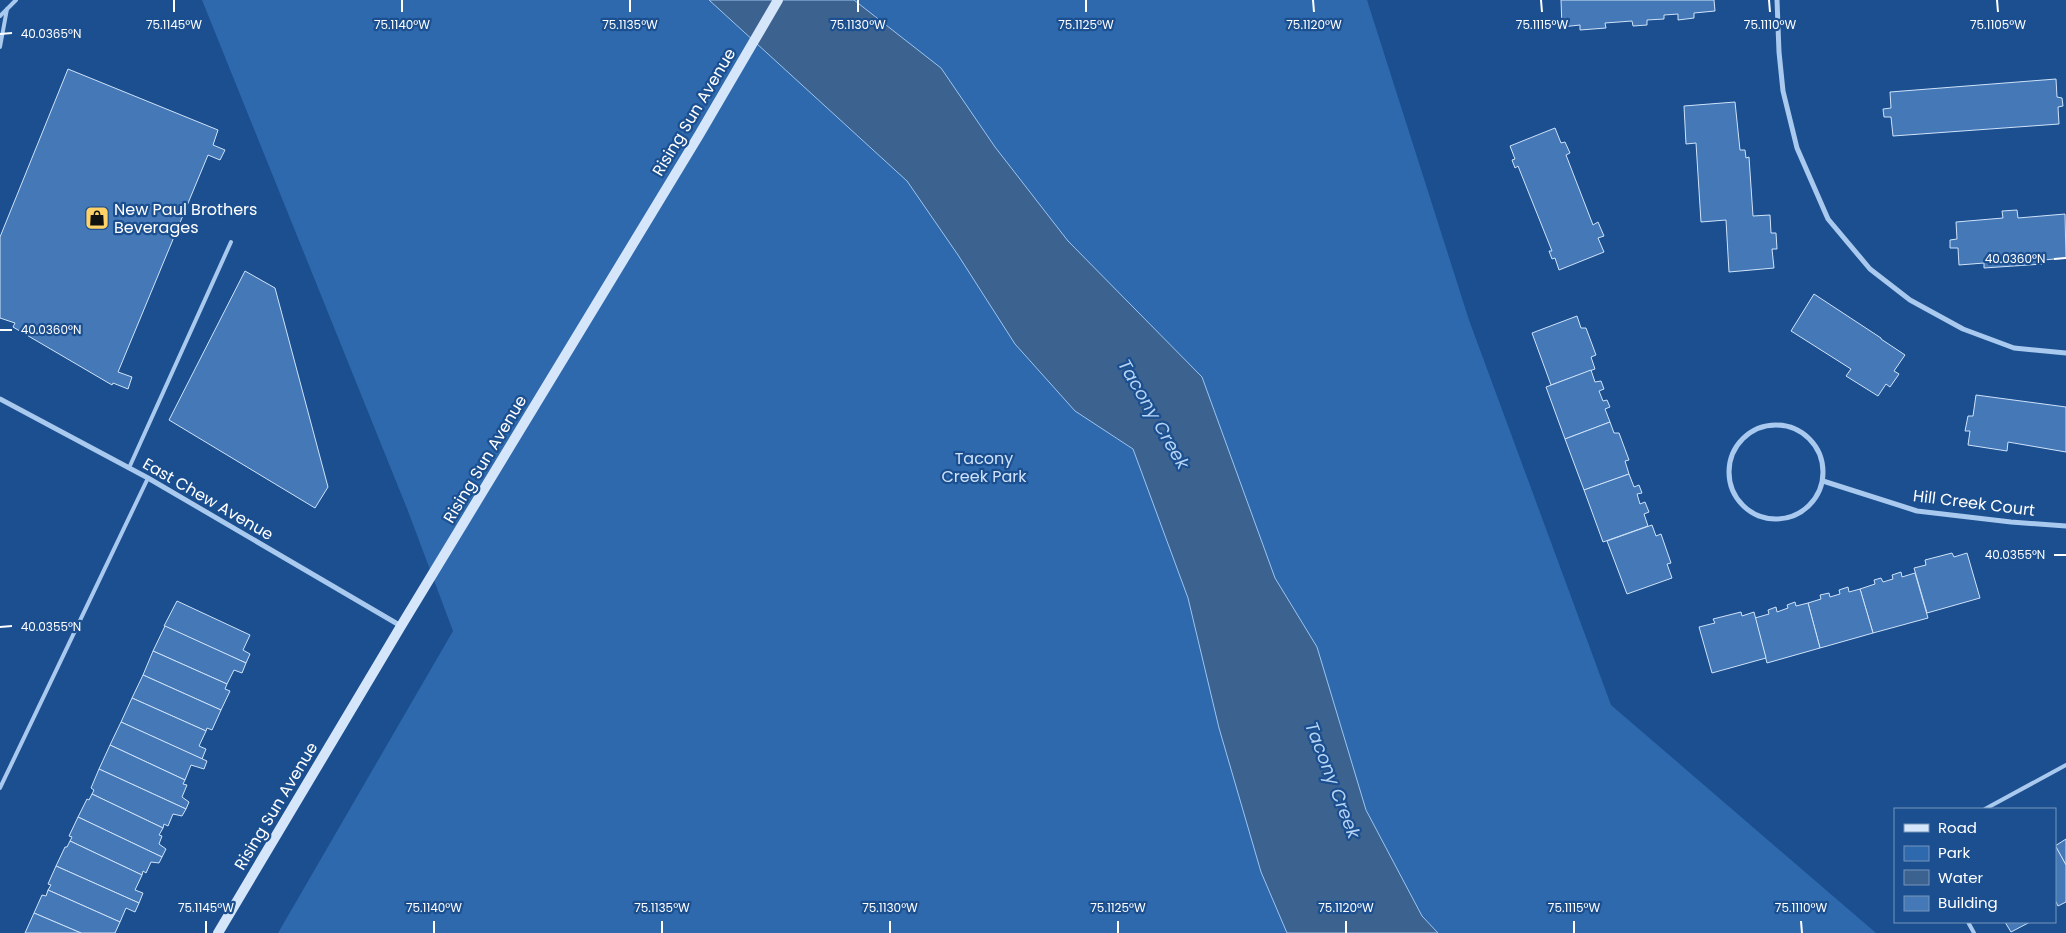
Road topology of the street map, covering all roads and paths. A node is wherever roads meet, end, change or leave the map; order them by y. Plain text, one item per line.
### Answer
1 (16, 0) edge
2 (778, 0) edge
3 (1777, 0) edge
4 (7, 9) junction
5 (0, 16) edge
6 (0, 46) edge
7 (232, 242) dead end
8 (2066, 353) edge
9 (0, 398) edge
10 (129, 468) junction
11 (148, 478) junction
12 (1823, 481) junction
13 (2066, 526) edge
14 (401, 626) junction
15 (2066, 765) edge
16 (0, 788) edge
17 (1988, 808) edge
18 (218, 933) edge

1 - 4 lane
2 - 14 main road, Rising Sun Avenue
3 - 8 street
4 - 5 lane
4 - 6 lane
7 - 10 lane
9 - 10 street, East Chew Avenue
10 - 11 street, East Chew Avenue
11 - 14 street, East Chew Avenue
11 - 16 lane
12 - 12 street
12 - 13 street, Hill Creek Court
14 - 18 main road, Rising Sun Avenue
15 - 17 lane

